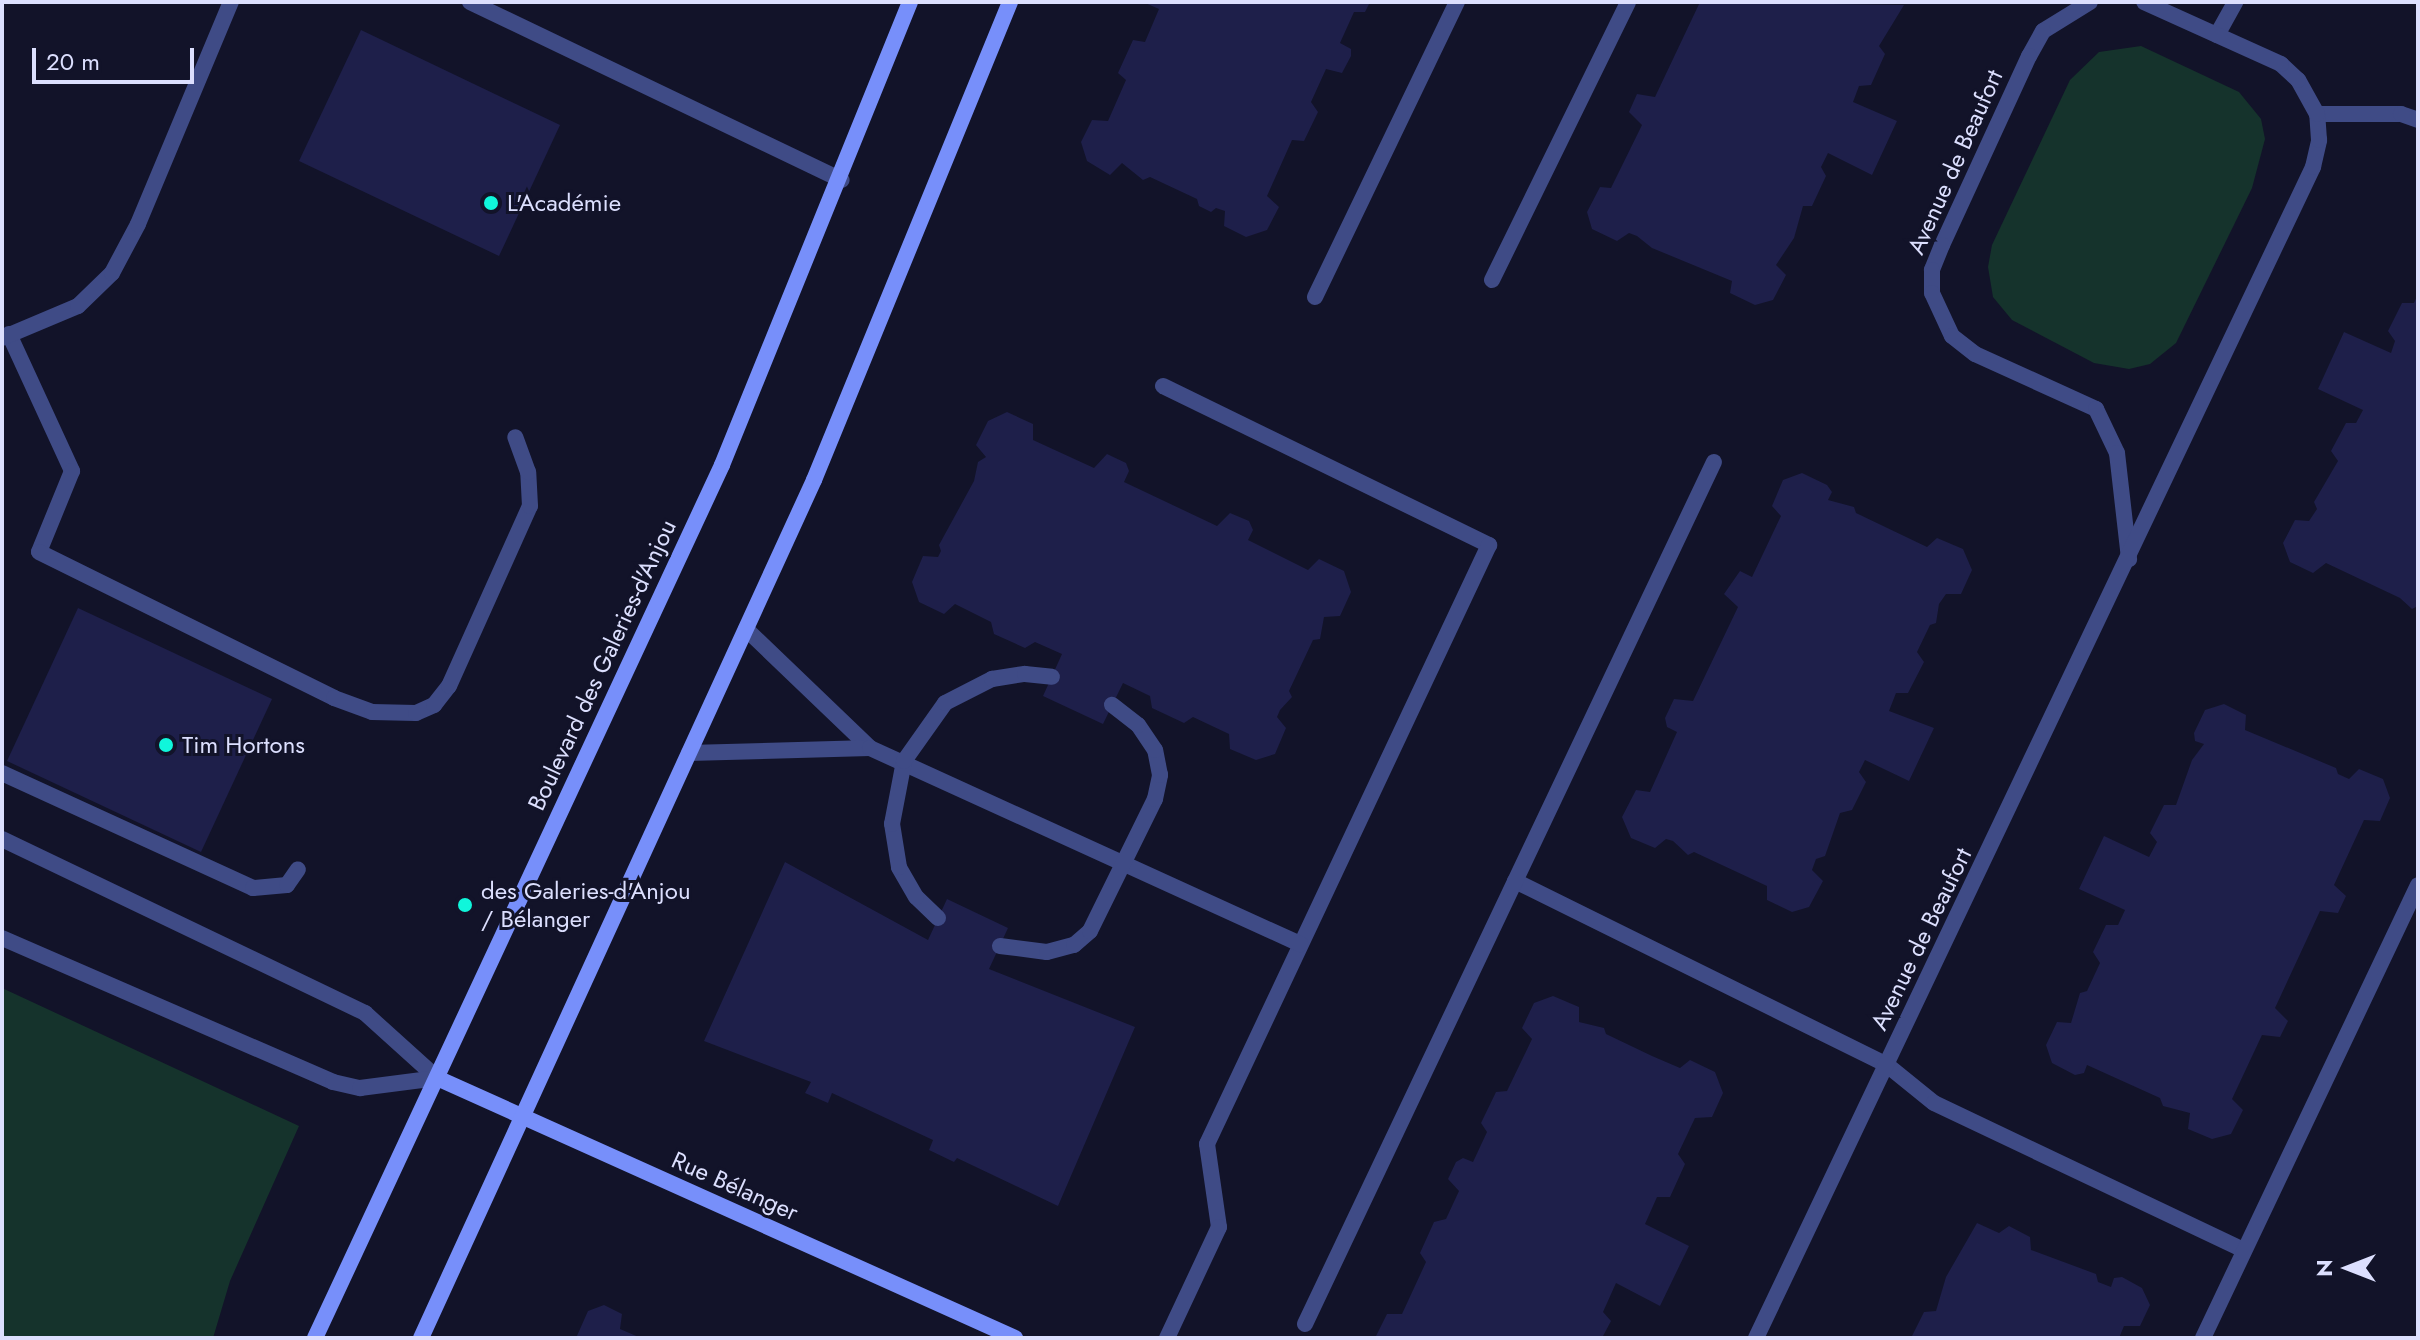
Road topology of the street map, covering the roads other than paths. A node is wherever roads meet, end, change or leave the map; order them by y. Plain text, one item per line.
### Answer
1 (231, 2) edge
2 (470, 2) edge
3 (910, 2) edge
4 (1010, 2) edge
5 (1457, 2) edge
6 (1628, 2) edge
7 (2144, 2) edge
8 (2235, 2) edge
9 (2085, 3) edge
10 (2217, 35) junction
11 (2317, 114) junction
12 (2418, 120) edge
13 (842, 180) junction
14 (1492, 280) dead end
15 (1315, 297) dead end
16 (5, 336) edge
17 (1163, 386) dead end
18 (515, 437) dead end
19 (1714, 462) dead end
20 (2129, 561) junction
21 (746, 629) junction
22 (1052, 677) dead end
23 (1112, 705) dead end
24 (870, 748) junction
25 (689, 753) junction
26 (904, 761) junction
27 (2, 773) edge
28 (2, 839) edge
29 (1124, 862) junction
30 (298, 869) dead end
31 (1515, 881) junction
32 (2418, 885) edge
33 (938, 918) dead end
34 (2, 938) edge
35 (1301, 944) junction
36 (1000, 946) dead end
37 (1887, 1065) junction
38 (437, 1078) junction
39 (523, 1117) junction
40 (2244, 1250) junction
41 (1305, 1324) dead end
42 (315, 1338) edge
43 (421, 1338) edge
44 (1015, 1338) edge
45 (1167, 1338) edge
46 (1756, 1338) edge
47 (2203, 1338) edge

1 - 16 street
2 - 13 street
3 - 13 street, Boulevard des Galeries-d'Anjou
4 - 21 street
5 - 15 street
6 - 14 street
7 - 10 street
8 - 10 street
9 - 20 street, Avenue de Beaufort
10 - 11 street
11 - 12 street
11 - 20 street, Avenue de Beaufort
13 - 38 street, Boulevard des Galeries-d'Anjou
16 - 18 street
17 - 35 street
19 - 31 street
20 - 37 street, Avenue de Beaufort
21 - 24 street
21 - 25 street
22 - 26 street
23 - 29 street
24 - 25 street
24 - 26 street
25 - 39 street
26 - 29 street
26 - 33 street
27 - 30 street
28 - 38 street
29 - 35 street
29 - 36 street
31 - 37 street
31 - 41 street
32 - 40 street
34 - 38 street
35 - 45 street
37 - 40 street
37 - 46 street, Avenue de Beaufort
38 - 39 street, Rue Bélanger
38 - 42 street, Boulevard des Galeries-d'Anjou
39 - 43 street
39 - 44 street, Rue Bélanger
40 - 47 street

